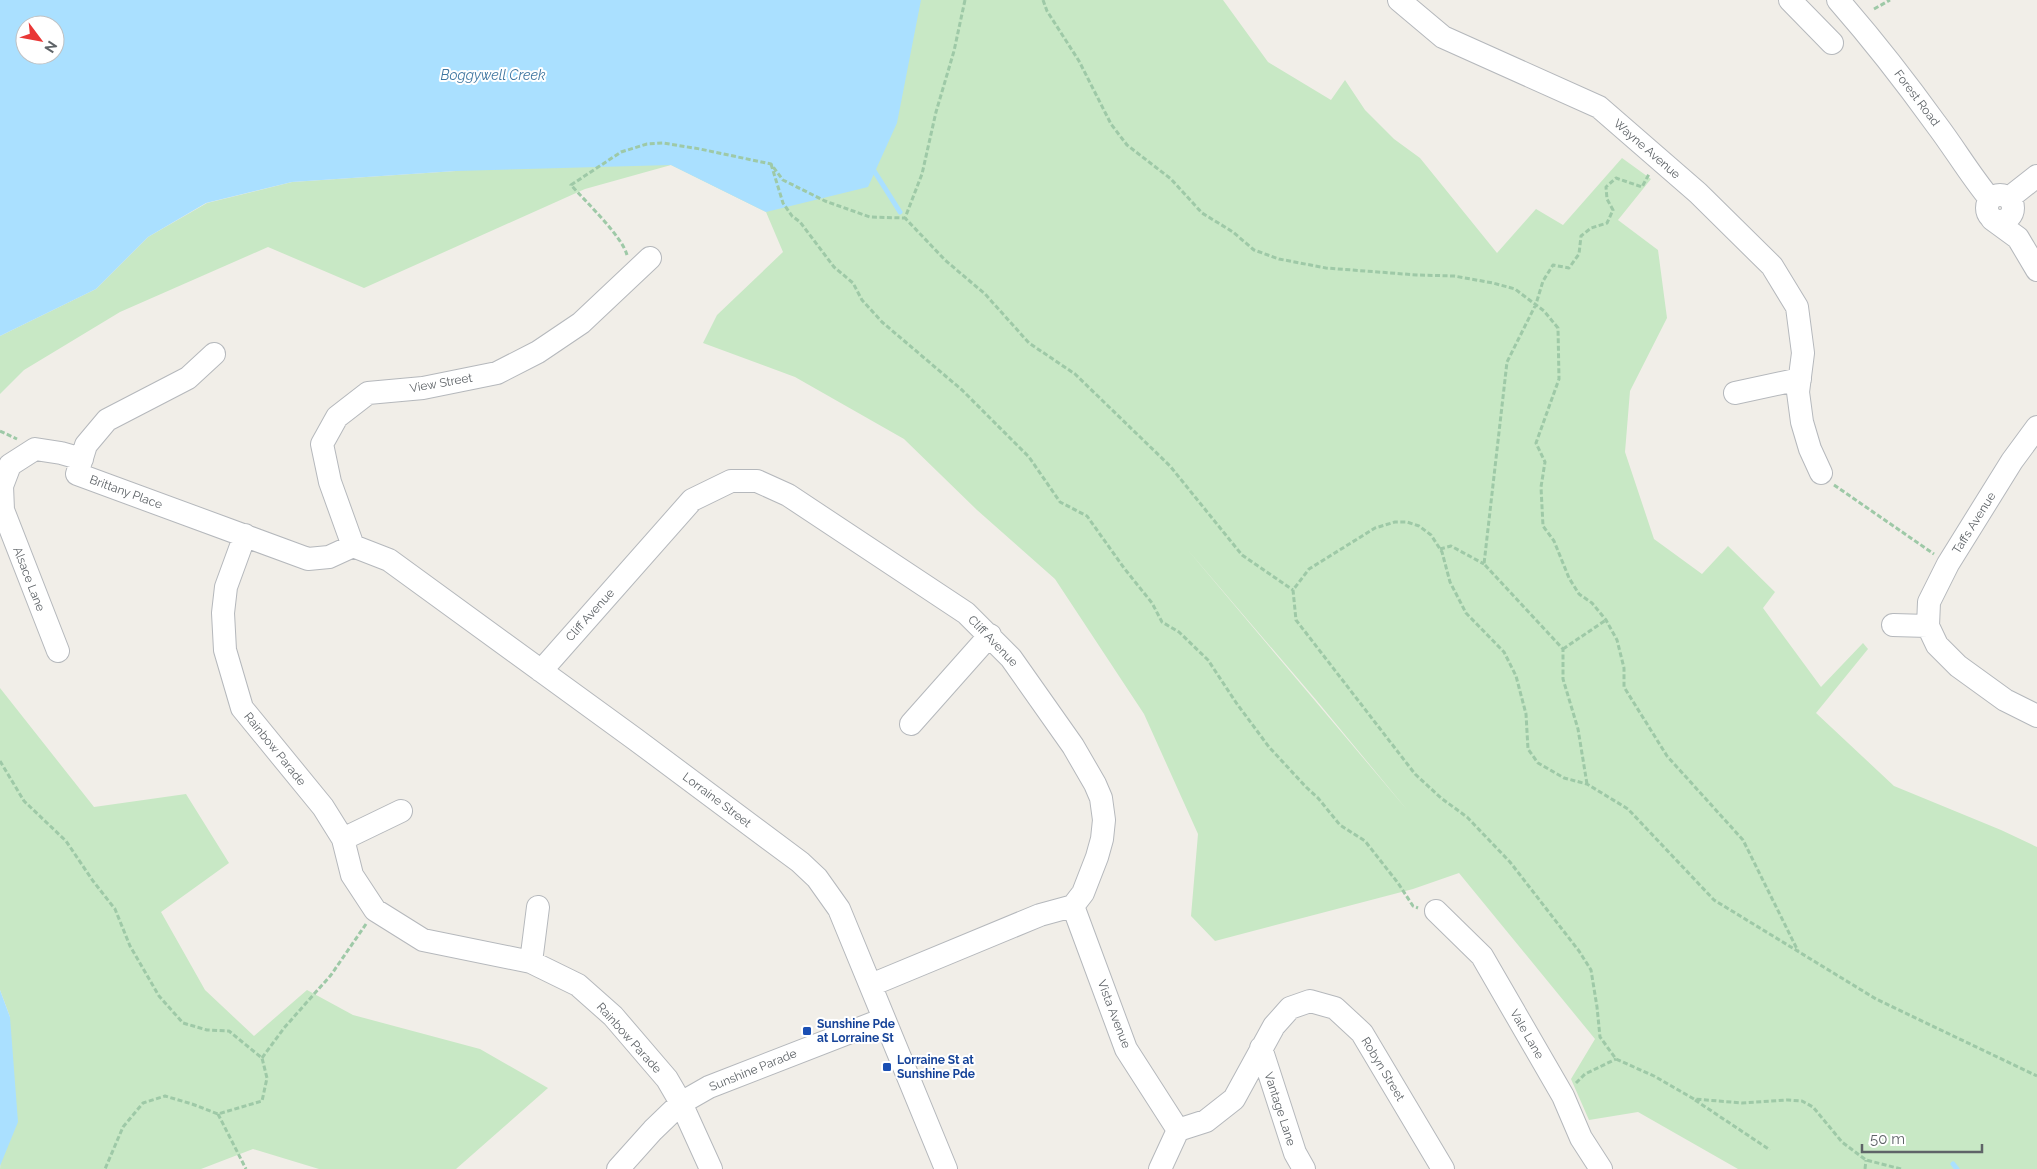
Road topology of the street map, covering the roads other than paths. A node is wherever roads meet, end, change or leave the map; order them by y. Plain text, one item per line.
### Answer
1 (1399, 0) edge
2 (1790, 0) edge
3 (1838, 0) edge
4 (1832, 43) dead end
5 (2035, 183) edge
6 (2001, 207) junction
7 (2037, 245) edge
8 (650, 258) dead end
9 (2037, 270) edge
10 (214, 354) dead end
11 (1800, 379) junction
12 (1735, 393) dead end
13 (2037, 427) edge
14 (82, 459) junction
15 (1821, 473) road end
16 (245, 535) junction
17 (353, 546) junction
18 (1892, 625) dead end
19 (1928, 626) junction
20 (990, 635) junction
21 (58, 651) dead end
22 (541, 670) junction
23 (2037, 716) edge
24 (911, 724) dead end
25 (401, 811) dead end
26 (343, 838) junction
27 (1073, 906) junction
28 (538, 907) dead end
29 (1436, 911) road end
30 (531, 962) junction
31 (871, 985) junction
32 (884, 1019) junction
33 (1261, 1048) junction
34 (681, 1103) junction
35 (1178, 1130) junction
36 (618, 1169) edge
37 (711, 1169) edge
38 (946, 1169) edge
39 (1160, 1169) edge
40 (1304, 1169) edge
41 (1443, 1169) edge
42 (1601, 1169) edge

1 - 11 street, Wayne Avenue
2 - 4 street
3 - 6 street, Forest Road
5 - 6 street
6 - 7 street, Forest Road
6 - 9 street, Forest Road
8 - 17 street, View Street
10 - 14 street, Brittany Place
11 - 12 street
11 - 15 street, Wayne Avenue
13 - 19 street, Taffs Avenue
14 - 16 street, Brittany Place
14 - 21 street, Alsace Lane
16 - 17 street, Brittany Place
16 - 26 street, Rainbow Parade
17 - 22 street, Lorraine Street
18 - 19 street
19 - 23 street
20 - 22 street, Cliff Avenue
20 - 24 street
20 - 27 street, Cliff Avenue
22 - 31 street, Lorraine Street
25 - 26 street
26 - 30 street, Rainbow Parade
27 - 31 street
27 - 35 street, Vista Avenue
28 - 30 street
29 - 42 street, Vale Lane
30 - 34 street, Rainbow Parade
31 - 32 street, Lorraine Street
32 - 34 street, Sunshine Parade
32 - 38 street, Lorraine Street
33 - 35 street, Robyn Street
33 - 40 street, Vantage Lane
33 - 41 street, Robyn Street
34 - 36 street, Sunshine Parade
34 - 37 street, Rainbow Parade
35 - 39 street

